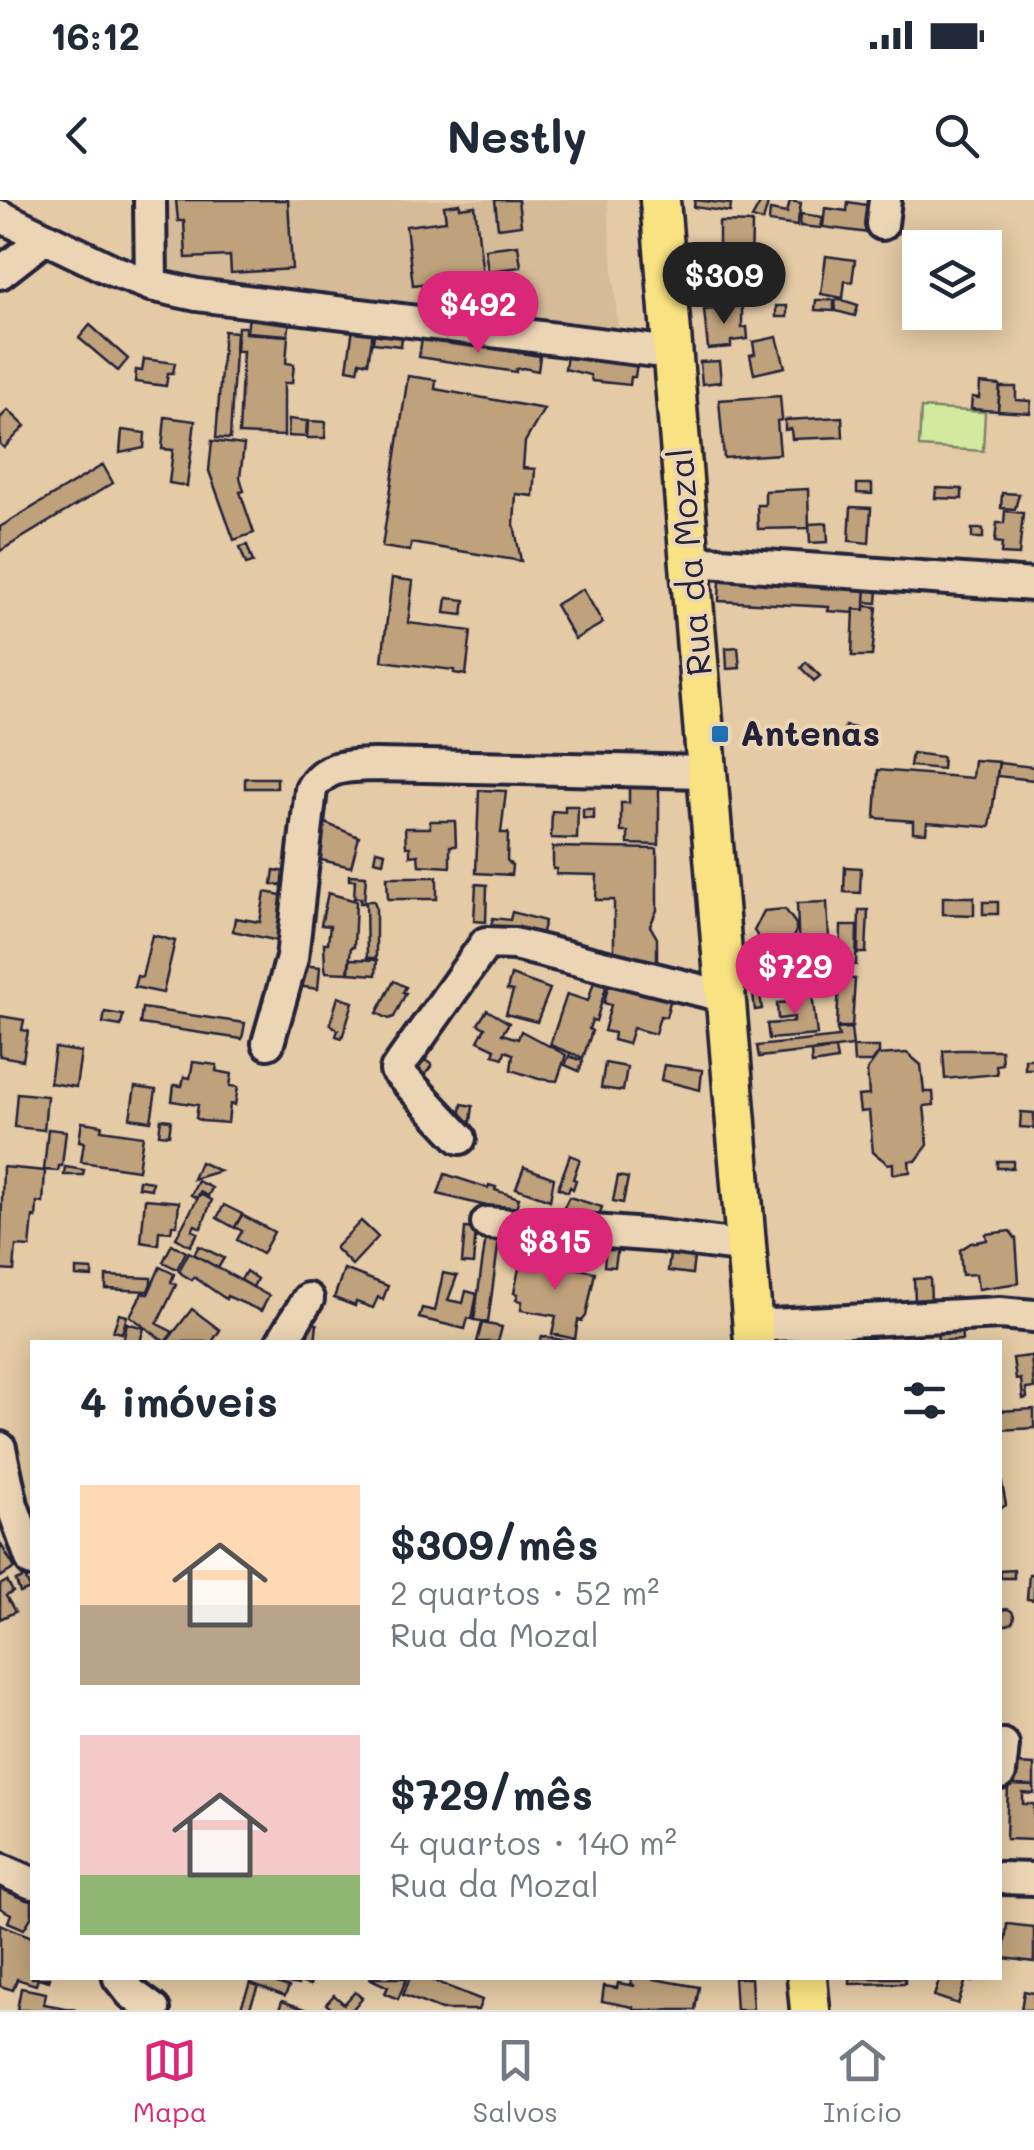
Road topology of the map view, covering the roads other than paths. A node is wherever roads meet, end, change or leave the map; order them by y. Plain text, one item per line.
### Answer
1 (150, 200) edge
2 (660, 200) edge
3 (0, 216) edge
4 (45, 238) junction
5 (0, 273) edge
6 (151, 286) junction
7 (671, 353) junction
8 (692, 562) junction
9 (1034, 585) edge
10 (706, 772) junction
11 (726, 997) junction
12 (268, 1043) dead end
13 (460, 1138) dead end
14 (487, 1223) dead end
15 (747, 1247) junction
16 (308, 1299) dead end
17 (1032, 1313) edge
18 (754, 1334) edge
19 (283, 1340) edge
20 (0, 1448) edge
21 (22, 1504) edge
22 (30, 1550) edge
23 (0, 1869) edge
24 (1002, 1878) edge
25 (1034, 1878) edge
26 (30, 1881) edge
27 (808, 1980) edge
28 (810, 2010) edge

1 - 6 street
2 - 7 main road, Rua da Mozal
3 - 4 street
4 - 5 street
4 - 6 street
6 - 7 street
7 - 8 main road, Rua da Mozal
8 - 9 street
8 - 10 main road, Rua da Mozal
10 - 11 main road, Rua da Mozal
10 - 12 street
11 - 13 street
11 - 15 main road, Rua da Mozal
14 - 15 street
15 - 18 main road, Rua da Mozal
16 - 19 street
17 - 18 street
20 - 21 street
21 - 22 street
23 - 26 street
24 - 25 street
27 - 28 main road

